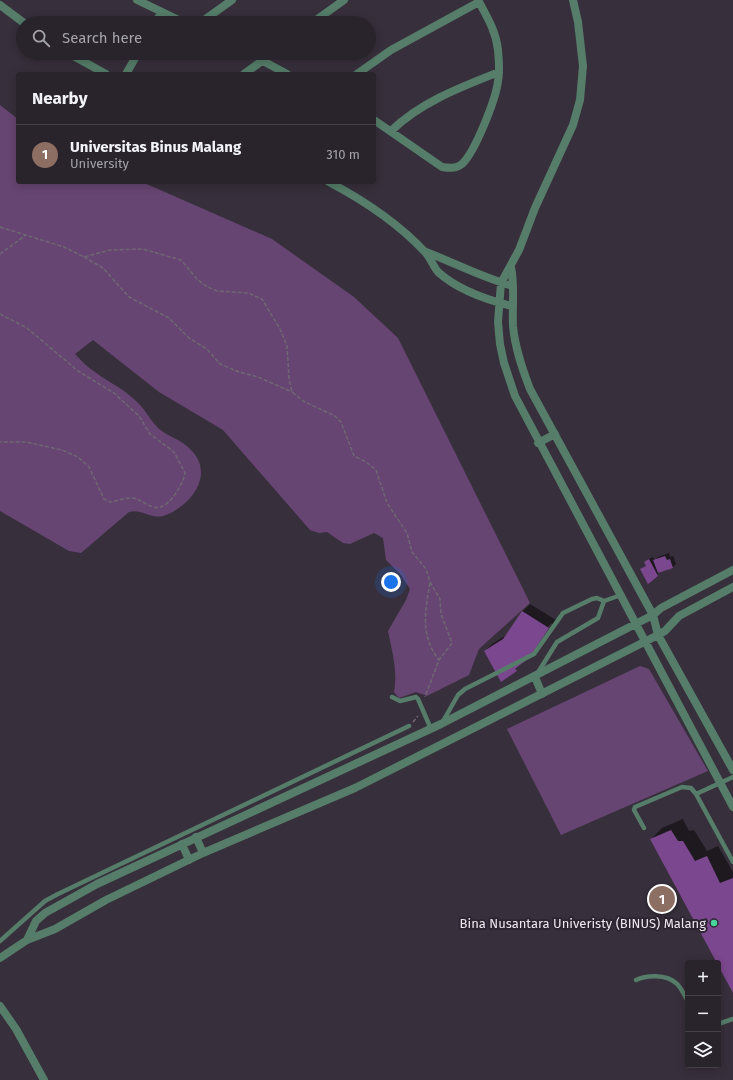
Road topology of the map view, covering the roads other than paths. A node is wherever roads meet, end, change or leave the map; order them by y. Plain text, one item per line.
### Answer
1 (137, 0) edge
2 (232, 0) edge
3 (344, 0) edge
4 (573, 0) edge
5 (478, 1) edge
6 (0, 5) edge
7 (161, 13) junction
8 (159, 16) edge
9 (168, 16) edge
10 (210, 16) edge
11 (322, 16) edge
12 (16, 17) edge
13 (81, 60) edge
14 (134, 60) edge
15 (263, 61) joint
16 (102, 72) edge
17 (127, 72) edge
18 (247, 72) edge
19 (283, 72) edge
20 (360, 72) edge
21 (499, 72) junction
22 (376, 121) edge
23 (391, 130) junction
24 (332, 184) edge
25 (426, 252) junction
26 (511, 267) junction
27 (501, 283) junction
28 (513, 286) junction
29 (499, 303) junction
30 (512, 306) junction
31 (555, 434) junction
32 (538, 443) junction
33 (733, 570) edge
34 (733, 587) edge
35 (621, 595) junction
36 (604, 601) junction
37 (653, 615) junction
38 (636, 624) junction
39 (658, 635) junction
40 (645, 642) junction
41 (535, 677) junction
42 (542, 694) junction
43 (392, 697) dead end
44 (441, 724) junction
45 (409, 726) road end
46 (431, 729) junction
47 (733, 770) edge
48 (733, 777) edge
49 (720, 783) junction
50 (696, 794) junction
51 (733, 807) edge
52 (644, 828) dead end
53 (196, 837) junction
54 (182, 844) junction
55 (203, 853) junction
56 (189, 860) junction
57 (733, 862) edge
58 (27, 940) junction
59 (0, 941) edge
60 (0, 958) edge
61 (636, 980) dead end
62 (685, 996) edge
63 (0, 1006) edge
64 (733, 1019) edge
65 (721, 1023) edge
66 (44, 1080) edge

1 - 7 street
2 - 10 street
3 - 11 street
4 - 26 street
5 - 20 street
5 - 21 street
6 - 12 street
7 - 8 street
7 - 9 street
13 - 16 street
14 - 17 street
15 - 18 street
15 - 19 street
21 - 23 street
21 - 23 street
22 - 23 street
24 - 25 street
25 - 27 street
25 - 29 street
26 - 27 street
26 - 28 street
27 - 28 street
27 - 29 street
28 - 30 street
29 - 30 street
29 - 32 street
30 - 31 street
31 - 32 street
31 - 37 street
32 - 35 street
33 - 37 street
34 - 39 street
35 - 36 lane
35 - 38 street
36 - 41 lane
36 - 44 lane
37 - 38 street
37 - 39 street
38 - 40 street
38 - 41 street
39 - 40 street
39 - 47 street
40 - 42 street
40 - 49 street
41 - 42 street
41 - 44 street
42 - 55 street
43 - 46 lane
44 - 46 street
45 - 59 lane
46 - 53 street
48 - 49 lane
49 - 50 lane
49 - 51 street
50 - 52 lane
50 - 57 lane
53 - 54 street
53 - 55 street
54 - 56 street
54 - 58 street
55 - 56 street
56 - 58 street
58 - 60 street
61 - 62 lane
63 - 66 street
64 - 65 lane

